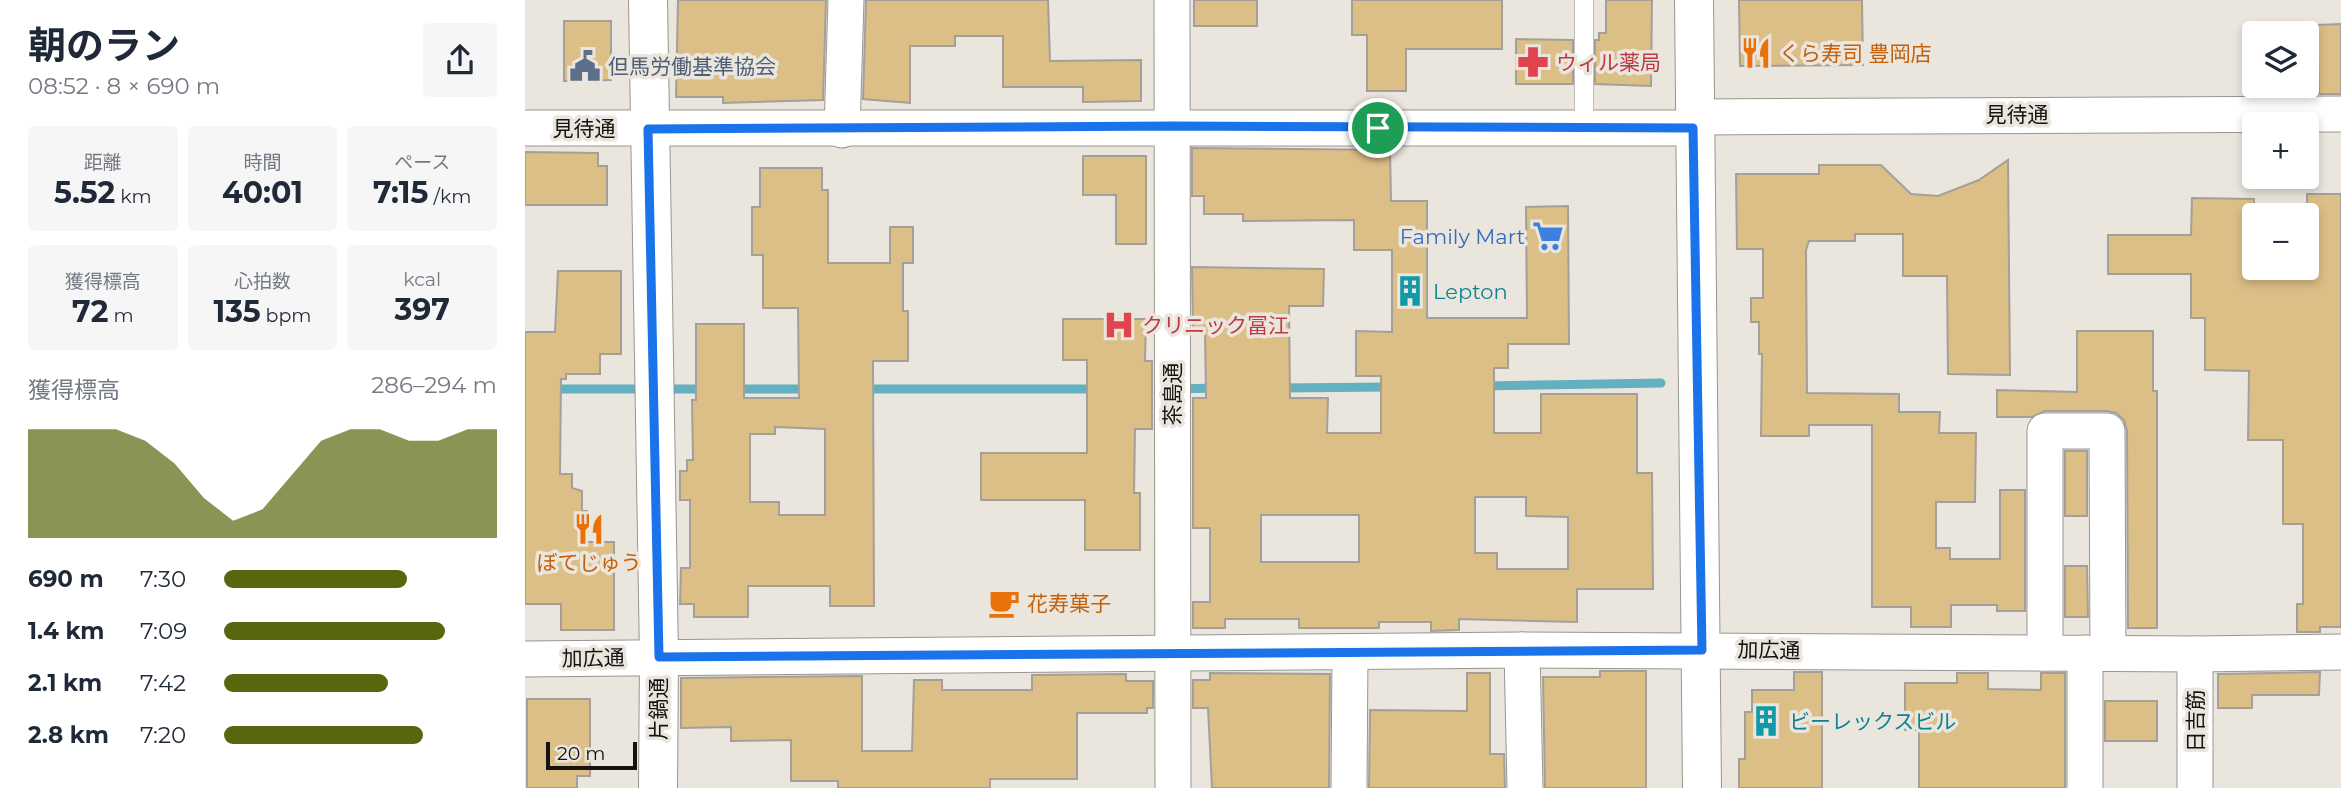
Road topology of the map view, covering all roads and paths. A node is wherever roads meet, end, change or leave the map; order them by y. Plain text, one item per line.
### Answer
1 (648, 0) edge
2 (846, 0) edge
3 (1172, 0) edge
4 (1584, 0) edge
5 (1694, 0) edge
6 (2341, 114) edge
7 (1693, 122) junction
8 (1172, 126) junction
9 (525, 128) edge
10 (648, 129) junction
11 (1584, 129) junction
12 (842, 130) junction
13 (1522, 650) junction
14 (1702, 650) junction
15 (1350, 652) junction
16 (2341, 652) edge
17 (2045, 653) junction
18 (2096, 653) junction
19 (2195, 654) junction
20 (1171, 655) junction
21 (659, 657) junction
22 (525, 659) edge
23 (658, 788) edge
24 (1173, 788) edge
25 (1349, 788) edge
26 (1525, 788) edge
27 (1702, 788) edge
28 (2085, 788) edge
29 (2195, 788) edge

1 - 10 street, 片鍋通
2 - 12 street
3 - 8 street, 茶島通
4 - 11 lane
5 - 7 street
6 - 7 street, 見待通
7 - 11 street, 見待通
7 - 14 street
8 - 11 street, 見待通
8 - 12 street, 見待通
8 - 20 street, 茶島通
9 - 10 street, 見待通
10 - 12 street, 見待通
10 - 21 street, 片鍋通
13 - 14 street, 加広通
13 - 15 street, 加広通
13 - 26 street
14 - 17 street, 加広通
14 - 27 street
15 - 20 street, 加広通
15 - 25 street
16 - 19 street, 加広通
17 - 18 street, 加広通
17 - 18 street
18 - 19 street, 加広通
18 - 28 street
19 - 29 street, 日吉筋
20 - 21 street, 加広通
20 - 24 street, 茶島通
21 - 22 street, 加広通
21 - 23 street, 片鍋通

